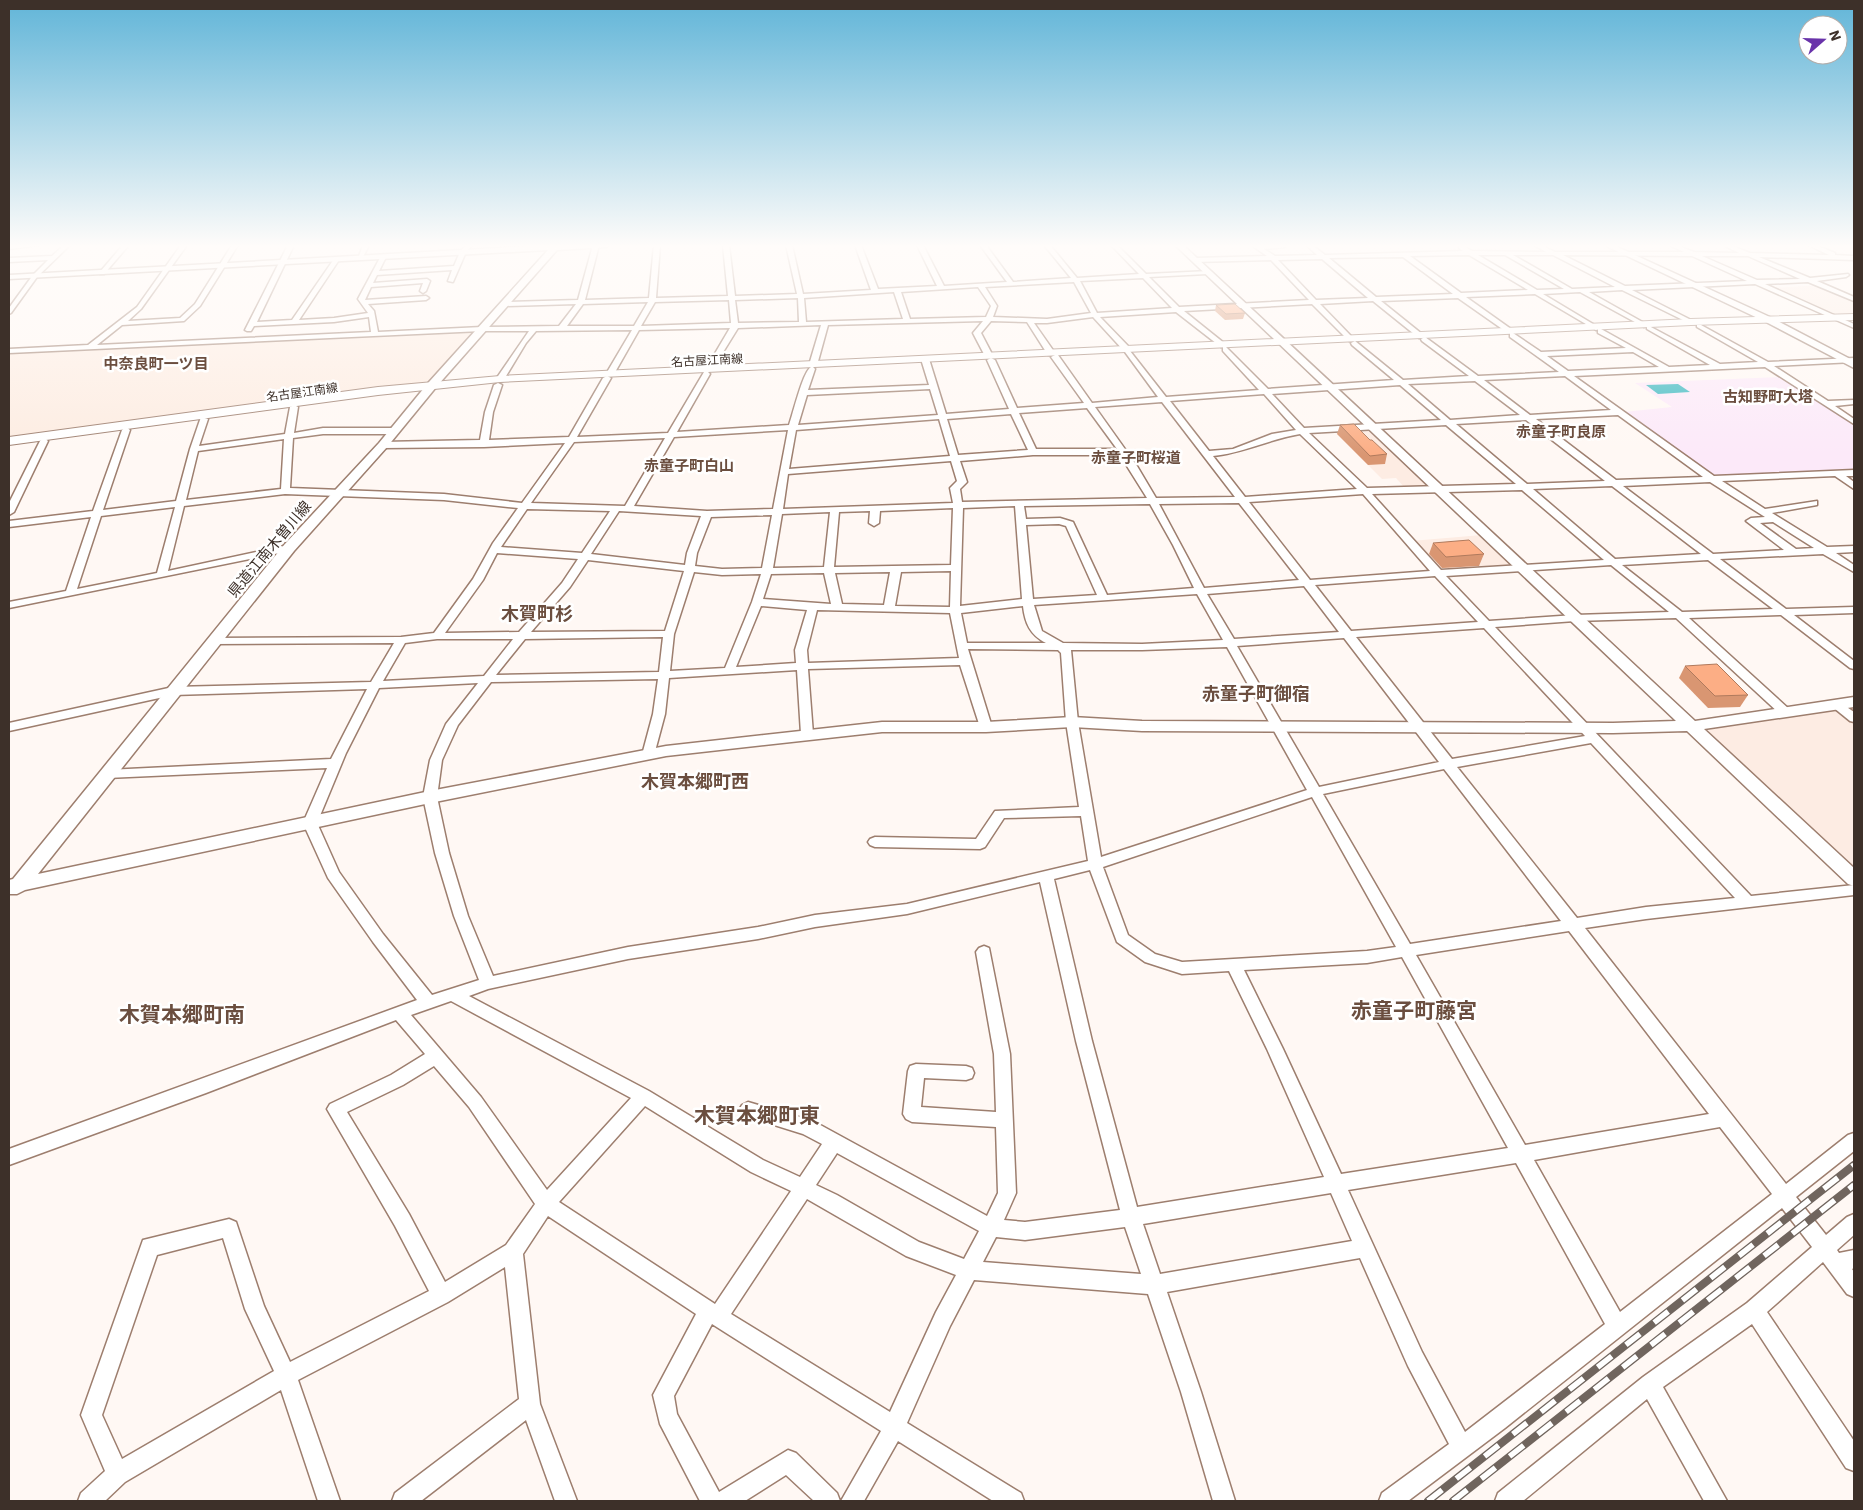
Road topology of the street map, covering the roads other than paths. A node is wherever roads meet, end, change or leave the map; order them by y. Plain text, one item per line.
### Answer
1 (130, 315) edge
2 (187, 315) edge
3 (256, 315) edge
4 (298, 315) edge
5 (363, 315) edge
6 (372, 315) edge
7 (494, 315) edge
8 (571, 315) edge
9 (643, 315) edge
10 (734, 315) edge
11 (802, 315) edge
12 (905, 315) edge
13 (991, 315) edge
14 (1091, 315) edge
15 (1095, 315) edge
16 (1185, 315) edge
17 (1254, 315) edge
18 (1326, 315) edge
19 (1395, 315) edge
20 (1487, 315) edge
21 (1575, 315) edge
22 (1626, 315) edge
23 (1678, 315) edge
24 (1759, 315) edge
25 (1834, 315) edge
26 (1854, 316) edge
27 (1837, 317) junction
28 (989, 320) junction
29 (1769, 320) junction
30 (907, 321) junction
31 (294, 322) junction
32 (1030, 322) junction
33 (120, 323) junction
34 (252, 324) junction
35 (825, 324) junction
36 (1695, 324) junction
37 (803, 325) junction
38 (735, 326) junction
39 (1854, 326) edge
40 (1647, 327) junction
41 (561, 328) junction
42 (636, 328) junction
43 (482, 329) junction
44 (534, 329) junction
45 (1598, 329) junction
46 (1511, 333) junction
47 (374, 334) junction
48 (1422, 338) junction
49 (244, 340) junction
50 (1352, 341) junction
51 (1284, 344) junction
52 (90, 347) junction
53 (1223, 347) junction
54 (1634, 350) junction
55 (9, 351) edge
56 (1127, 352) junction
57 (1539, 354) junction
58 (1053, 355) junction
59 (990, 358) junction
60 (926, 361) junction
61 (1851, 362) edge
62 (1766, 364) junction
63 (1718, 366) junction
64 (812, 367) junction
65 (1669, 369) junction
66 (707, 372) junction
67 (1567, 374) junction
68 (609, 376) junction
69 (1478, 379) junction
70 (499, 382) junction
71 (1402, 383) junction
72 (432, 387) junction
73 (933, 387) junction
74 (1332, 387) junction
75 (1265, 392) junction
76 (802, 394) junction
77 (1166, 400) junction
78 (1854, 402) edge
79 (1826, 404) junction
80 (1088, 406) junction
81 (294, 407) junction
82 (1016, 412) junction
83 (1619, 412) junction
84 (942, 418) junction
85 (1529, 418) junction
86 (204, 419) junction
87 (1447, 422) junction
88 (1854, 422) edge
89 (1374, 427) junction
90 (792, 429) junction
91 (126, 430) junction
92 (394, 431) junction
93 (1302, 431) junction
94 (670, 434) junction
95 (289, 435) junction
96 (572, 439) junction
97 (9, 441) edge
98 (44, 441) junction
99 (484, 444) junction
100 (383, 445) junction
101 (9, 446) edge
102 (194, 449) junction
103 (1033, 452) junction
104 (1123, 452) junction
105 (1206, 454) junction
106 (954, 458) junction
107 (785, 472) junction
108 (1854, 473) edge
109 (1837, 474) junction
110 (1712, 479) junction
111 (1615, 483) junction
112 (1854, 486) edge
113 (1524, 487) junction
114 (1440, 489) junction
115 (285, 491) junction
116 (1365, 491) junction
117 (338, 492) junction
118 (1241, 500) junction
119 (1152, 501) junction
120 (180, 503) junction
121 (1019, 503) junction
122 (1814, 503) dead end
123 (524, 506) junction
124 (958, 506) junction
125 (616, 508) junction
126 (628, 509) junction
127 (875, 509) junction
128 (835, 510) junction
129 (9, 512) edge
130 (776, 512) junction
131 (1763, 512) junction
132 (98, 513) junction
133 (707, 514) junction
134 (1773, 519) junction
135 (1023, 522) junction
136 (874, 523) dead end
137 (9, 524) edge
138 (289, 548) junction
139 (1854, 548) edge
140 (494, 550) junction
141 (1824, 550) junction
142 (1793, 552) junction
143 (583, 556) junction
144 (1710, 556) junction
145 (1613, 562) junction
146 (690, 568) junction
147 (956, 568) junction
148 (896, 569) junction
149 (1523, 569) junction
150 (1854, 569) edge
151 (829, 571) junction
152 (1438, 572) junction
153 (766, 573) junction
154 (162, 575) junction
155 (1306, 582) junction
156 (1200, 590) junction
157 (70, 593) junction
158 (1103, 598) junction
159 (757, 602) junction
160 (1027, 602) junction
161 (9, 605) edge
162 (813, 607) junction
163 (837, 608) junction
164 (889, 609) junction
165 (955, 610) junction
166 (1854, 610) edge
167 (1785, 613) junction
168 (1678, 615) junction
169 (1575, 618) junction
170 (1487, 624) junction
171 (669, 634) junction
172 (1346, 635) junction
173 (437, 636) junction
174 (521, 636) junction
175 (401, 640) junction
176 (214, 641) junction
177 (1231, 643) junction
178 (962, 646) junction
179 (1063, 648) junction
180 (965, 661) junction
181 (802, 666) junction
182 (1854, 666) edge
183 (729, 671) junction
184 (663, 676) junction
185 (489, 679) junction
186 (374, 685) junction
187 (173, 691) junction
188 (1854, 702) edge
189 (1838, 705) junction
190 (1785, 712) junction
191 (1854, 718) edge
192 (1072, 722) junction
193 (1277, 725) junction
194 (1692, 726) junction
195 (9, 727) edge
196 (986, 727) junction
197 (1418, 727) junction
198 (1589, 733) junction
199 (807, 734) junction
200 (648, 755) junction
201 (335, 763) junction
202 (1448, 764) junction
203 (107, 774) junction
204 (1314, 792) junction
205 (430, 797) junction
206 (1087, 811) junction
207 (310, 823) junction
208 (875, 842) dead end
209 (1095, 864) junction
210 (1046, 876) junction
211 (1854, 879) edge
212 (12, 889) edge
213 (1854, 890) edge
214 (1750, 903) junction
215 (1572, 926) junction
216 (984, 952) dead end
217 (1405, 952) junction
218 (1234, 966) junction
219 (488, 983) junction
220 (452, 994) junction
221 (428, 1002) junction
222 (399, 1012) junction
223 (436, 1056) junction
224 (966, 1073) dead end
225 (644, 1096) junction
226 (748, 1110) dead end
227 (1723, 1119) junction
228 (1004, 1120) junction
229 (1854, 1141) edge
230 (834, 1142) junction
231 (1521, 1154) junction
232 (9, 1157) edge
233 (1335, 1184) junction
234 (803, 1188) junction
235 (1784, 1196) junction
236 (546, 1204) junction
237 (1131, 1217) junction
238 (1854, 1223) edge
239 (991, 1228) junction
240 (1364, 1248) junction
241 (513, 1252) junction
242 (1829, 1256) junction
243 (1854, 1259) edge
244 (968, 1270) junction
245 (1154, 1285) junction
246 (1854, 1287) edge
247 (441, 1295) junction
248 (1754, 1310) junction
249 (713, 1314) junction
250 (1617, 1326) junction
251 (286, 1375) junction
252 (1650, 1384) junction
253 (530, 1404) junction
254 (894, 1428) junction
255 (1462, 1448) junction
256 (1854, 1460) edge
257 (117, 1474) junction
258 (89, 1501) edge
259 (330, 1501) edge
260 (403, 1501) edge
261 (566, 1501) edge
262 (712, 1501) edge
263 (726, 1501) edge
264 (829, 1501) edge
265 (852, 1501) edge
266 (1013, 1501) edge
267 (1224, 1501) edge
268 (1390, 1501) edge
269 (1506, 1501) edge
270 (1716, 1501) edge

1 - 33 street
2 - 33 street
3 - 34 street
4 - 31 street
5 - 31 street
6 - 47 street
7 - 43 main road, 県道江南木曽川線
8 - 41 street
9 - 42 street
10 - 38 street
11 - 37 street
12 - 30 street
13 - 28 street
14 - 32 street
15 - 56 street
16 - 53 street
17 - 51 street
18 - 50 street
19 - 48 street
20 - 46 street
21 - 45 street
22 - 40 street
23 - 36 street
24 - 29 street
25 - 27 street
26 - 27 main road, 名古屋江南線
27 - 29 main road, 名古屋江南線
27 - 39 street
28 - 30 street
28 - 32 street
28 - 59 street
29 - 36 main road, 名古屋江南線
29 - 61 street
30 - 35 street
31 - 34 street
32 - 58 street
33 - 52 street
34 - 49 street
35 - 37 street
35 - 64 street
36 - 40 main road, 名古屋江南線
36 - 62 street
37 - 38 street
38 - 42 street
38 - 66 street
40 - 45 main road, 名古屋江南線
40 - 63 street
41 - 42 street
41 - 44 street
42 - 68 street
43 - 44 street
43 - 47 street
43 - 72 main road, 県道江南木曽川線
44 - 70 street
45 - 46 main road, 名古屋江南線
45 - 54 street
46 - 48 main road, 名古屋江南線
46 - 57 street
47 - 49 street
48 - 50 main road, 名古屋江南線
48 - 69 street
49 - 52 street
50 - 51 main road, 名古屋江南線
50 - 71 street
51 - 53 main road, 名古屋江南線
51 - 74 street
52 - 55 street
53 - 56 main road, 名古屋江南線
53 - 75 street
54 - 57 street
54 - 65 street
56 - 58 main road, 名古屋江南線
56 - 77 street
57 - 67 street
58 - 59 main road, 名古屋江南線
58 - 80 street
59 - 60 main road, 名古屋江南線
59 - 82 street
60 - 64 main road, 名古屋江南線
60 - 73 street
61 - 62 street
62 - 63 street
62 - 79 street
63 - 65 street
64 - 66 main road, 名古屋江南線
64 - 76 street
65 - 67 street
66 - 68 main road, 名古屋江南線
66 - 94 street
67 - 69 street
67 - 83 street
68 - 70 main road, 名古屋江南線
68 - 96 street
69 - 71 street
69 - 85 street
70 - 72 main road, 名古屋江南線
70 - 99 street
71 - 74 street
71 - 87 street
72 - 81 main road, 名古屋江南線
72 - 92 main road, 県道江南木曽川線
72 - 97 main road, 名古屋江南線
73 - 76 street
73 - 84 street
74 - 75 street
74 - 89 street
75 - 77 street
75 - 93 street
76 - 90 street
77 - 80 street
77 - 105 street
78 - 79 street
79 - 88 street
80 - 82 street
80 - 104 street
81 - 86 main road, 名古屋江南線
81 - 95 street
82 - 84 street
82 - 103 street
83 - 85 street
83 - 110 street
84 - 90 street
84 - 106 street
85 - 87 street
85 - 111 street
86 - 91 main road, 名古屋江南線
86 - 102 street
87 - 89 street
87 - 113 street
89 - 93 street
89 - 114 street
90 - 94 street
90 - 107 street
91 - 98 main road, 名古屋江南線
91 - 132 street
92 - 95 street
92 - 100 main road, 県道江南木曽川線
93 - 105 street
93 - 116 street
94 - 96 street
94 - 126 street
95 - 102 street
95 - 115 street
96 - 99 street
96 - 123 street
98 - 101 main road, 名古屋江南線
98 - 129 street
99 - 100 street
100 - 117 main road, 県道江南木曽川線
102 - 120 street
103 - 104 street
103 - 106 street
104 - 119 street
105 - 118 street
106 - 107 street
106 - 124 street
107 - 130 street
108 - 109 street
109 - 110 street
109 - 112 street
110 - 111 street
110 - 131 street
111 - 113 street
111 - 144 street
113 - 114 street
113 - 145 street
114 - 116 street
114 - 149 street
115 - 117 street
115 - 120 street
116 - 118 street
116 - 152 street
117 - 123 street
117 - 138 main road, 県道江南木曽川線
118 - 119 street
118 - 155 street
119 - 121 street
119 - 156 street
120 - 132 street
120 - 154 street
121 - 124 street
121 - 135 street
122 - 131 street
123 - 125 street
123 - 140 street
124 - 127 street
124 - 147 street
125 - 126 street
125 - 143 street
126 - 133 street
127 - 128 street
127 - 136 street
128 - 130 street
128 - 151 street
130 - 133 street
130 - 153 street
131 - 134 street
132 - 137 street
132 - 157 street
133 - 146 street
134 - 141 street
134 - 142 street
135 - 158 street
135 - 160 street
138 - 154 street
138 - 176 main road, 県道江南木曽川線
139 - 141 street
140 - 143 street
140 - 173 street
141 - 142 street
141 - 150 street
142 - 144 street
143 - 146 street
143 - 174 street
144 - 145 street
144 - 167 street
145 - 149 street
145 - 168 street
146 - 153 street
146 - 171 street
147 - 148 street
147 - 165 street
148 - 151 street
148 - 164 street
149 - 152 street
149 - 169 street
151 - 153 street
151 - 163 street
152 - 155 street
152 - 170 street
153 - 159 street
154 - 157 street
155 - 156 street
155 - 172 street
156 - 158 street
156 - 177 street
157 - 161 street
158 - 160 street
159 - 162 street
159 - 183 street
160 - 165 street
160 - 179 street
162 - 163 street
162 - 181 street
163 - 164 street
164 - 165 street
165 - 178 street
166 - 167 street
167 - 168 street
167 - 182 street
168 - 169 street
168 - 190 street
169 - 170 street
169 - 194 street
170 - 172 street
170 - 198 street
171 - 174 street
171 - 184 street
172 - 177 street
172 - 197 street
173 - 174 street
173 - 175 street
174 - 185 street
175 - 176 street
175 - 186 street
176 - 187 main road, 県道江南木曽川線
177 - 179 street
177 - 193 street
178 - 179 street
178 - 180 street
179 - 192 street
180 - 181 street
180 - 196 street
181 - 183 street
181 - 199 street
183 - 184 street
184 - 185 street
184 - 200 street
185 - 186 street
185 - 205 street
186 - 187 street
186 - 201 street
187 - 195 street
187 - 203 main road, 県道江南木曽川線
188 - 189 street
189 - 190 street
189 - 191 street
190 - 194 street
192 - 193 street
192 - 196 street
192 - 206 street
193 - 197 street
193 - 204 street
194 - 198 street
194 - 211 street
196 - 199 street
197 - 198 street
197 - 202 street
198 - 202 street
198 - 214 street
199 - 200 street
200 - 205 street
201 - 203 street
201 - 207 street
202 - 204 street
202 - 215 street
203 - 212 main road, 県道江南木曽川線
204 - 209 street
204 - 217 street
205 - 207 street
205 - 219 street
206 - 208 street
206 - 209 street
207 - 212 street
207 - 221 street
209 - 210 street
209 - 218 street
210 - 219 street
210 - 237 street
213 - 214 street
214 - 215 street
215 - 217 street
215 - 227 street
216 - 228 street
217 - 218 street
217 - 231 street
218 - 233 street
219 - 220 street
220 - 221 street
220 - 225 street
221 - 222 street
222 - 223 street
222 - 232 street
223 - 236 street
223 - 247 street
224 - 228 street
225 - 234 street
225 - 236 street
226 - 230 street
227 - 231 street
227 - 235 street
228 - 239 street
229 - 235 street
230 - 234 street
230 - 239 street
231 - 233 street
231 - 250 street
233 - 237 street
233 - 240 street
234 - 244 street
234 - 249 street
235 - 242 street
235 - 250 street
236 - 241 street
236 - 249 street
237 - 239 street
237 - 245 street
238 - 242 street
239 - 244 street
240 - 245 street
240 - 255 street
241 - 247 street
241 - 253 street
242 - 243 street
242 - 246 street
242 - 248 street
244 - 245 street
244 - 254 street
245 - 267 street
247 - 251 street
248 - 252 street
248 - 256 street
249 - 254 street
249 - 262 street
250 - 255 street
251 - 257 street
251 - 257 street
251 - 259 street
252 - 269 street
252 - 270 street
253 - 260 street
253 - 261 street
254 - 265 street
254 - 266 street
255 - 268 street
257 - 258 street
263 - 264 street

